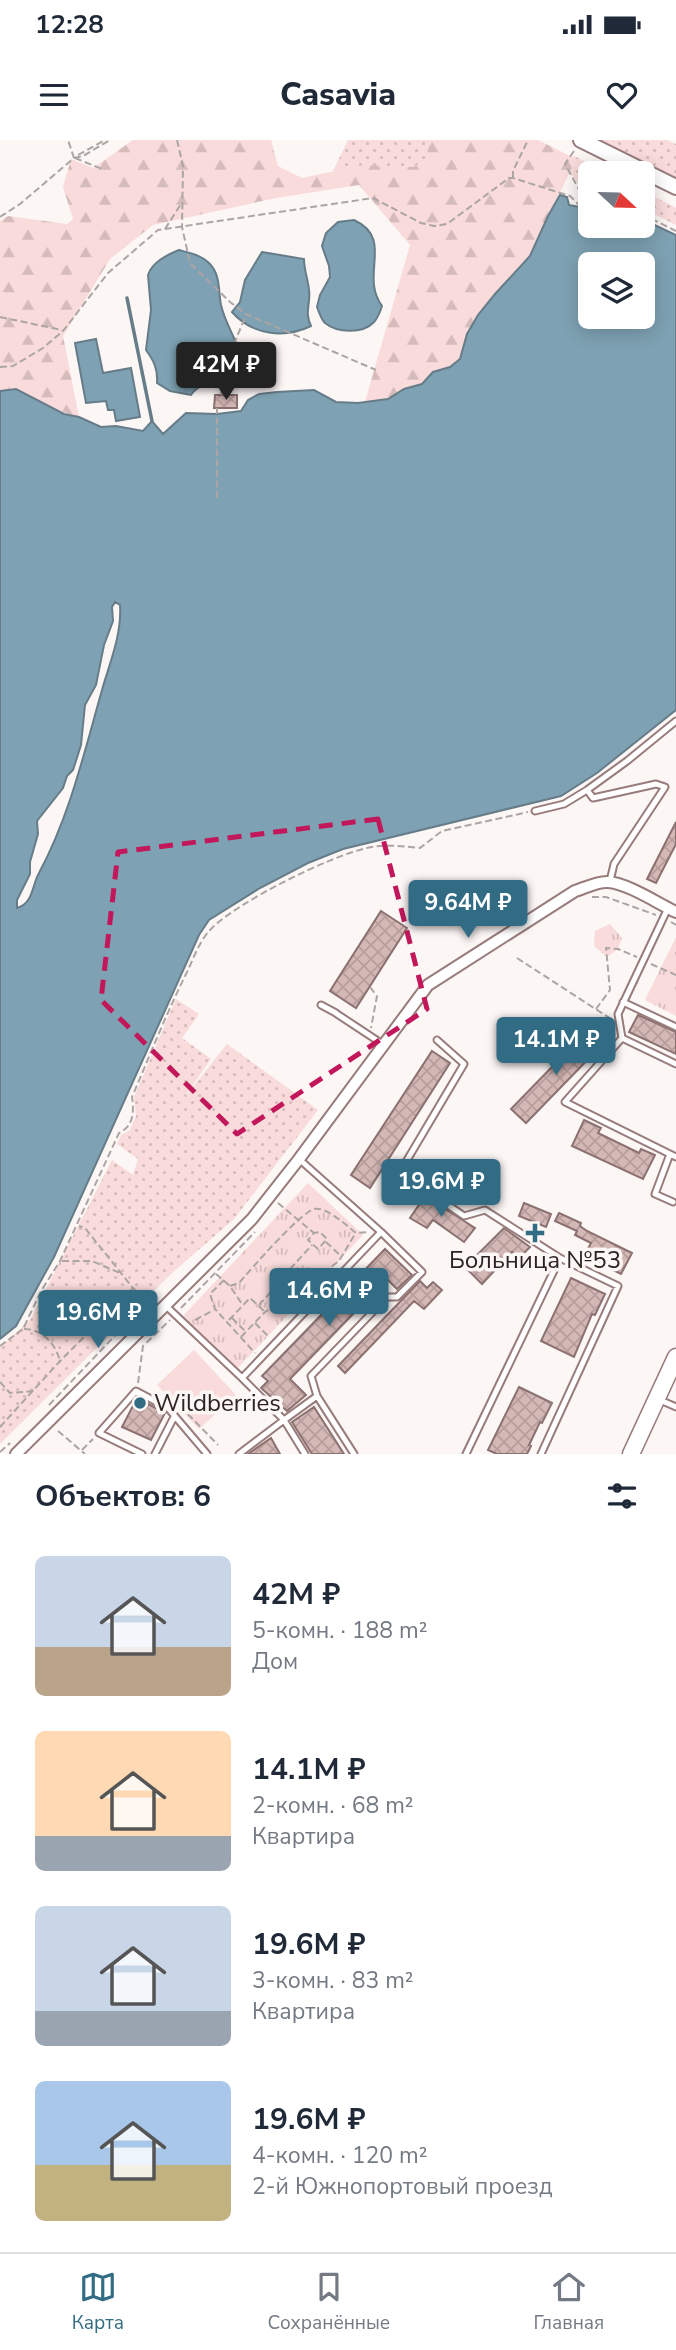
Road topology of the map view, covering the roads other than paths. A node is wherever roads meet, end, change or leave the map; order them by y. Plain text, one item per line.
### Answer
1 (578, 145) edge
2 (676, 187) edge
3 (676, 721) edge
4 (587, 790) junction
5 (535, 811) road end
6 (610, 881) junction
7 (669, 913) edge
8 (623, 1002) junction
9 (321, 1005) dead end
10 (676, 1027) edge
11 (622, 1038) junction
12 (437, 1040) dead end
13 (384, 1045) junction
14 (676, 1063) edge
15 (673, 1156) edge
16 (299, 1159) junction
17 (673, 1202) dead end
18 (381, 1232) junction
19 (560, 1258) junction
20 (165, 1305) junction
21 (676, 1357) edge
22 (242, 1378) junction
23 (317, 1396) junction
24 (657, 1399) junction
25 (676, 1407) edge
26 (174, 1417) junction
27 (284, 1420) junction
28 (16, 1454) edge
29 (142, 1454) edge
30 (155, 1454) edge
31 (207, 1454) edge
32 (239, 1454) edge
33 (305, 1454) edge
34 (354, 1454) edge
35 (466, 1454) edge
36 (541, 1454) edge
37 (631, 1454) edge

1 - 2 street
3 - 4 lane
4 - 5 lane
4 - 6 lane
6 - 7 street
6 - 13 street
7 - 8 lane
8 - 10 lane
8 - 11 lane
9 - 13 lane
11 - 14 lane
11 - 15 lane
12 - 19 lane
13 - 16 street
15 - 17 lane
16 - 18 lane
16 - 20 street
18 - 22 lane
18 - 23 lane
19 - 35 lane
19 - 36 lane
20 - 22 lane
20 - 28 street
21 - 24 main road
22 - 27 lane
23 - 27 lane
23 - 34 lane
24 - 25 lane
24 - 37 main road
26 - 29 lane
26 - 30 lane
26 - 31 lane
27 - 32 lane
27 - 33 lane

